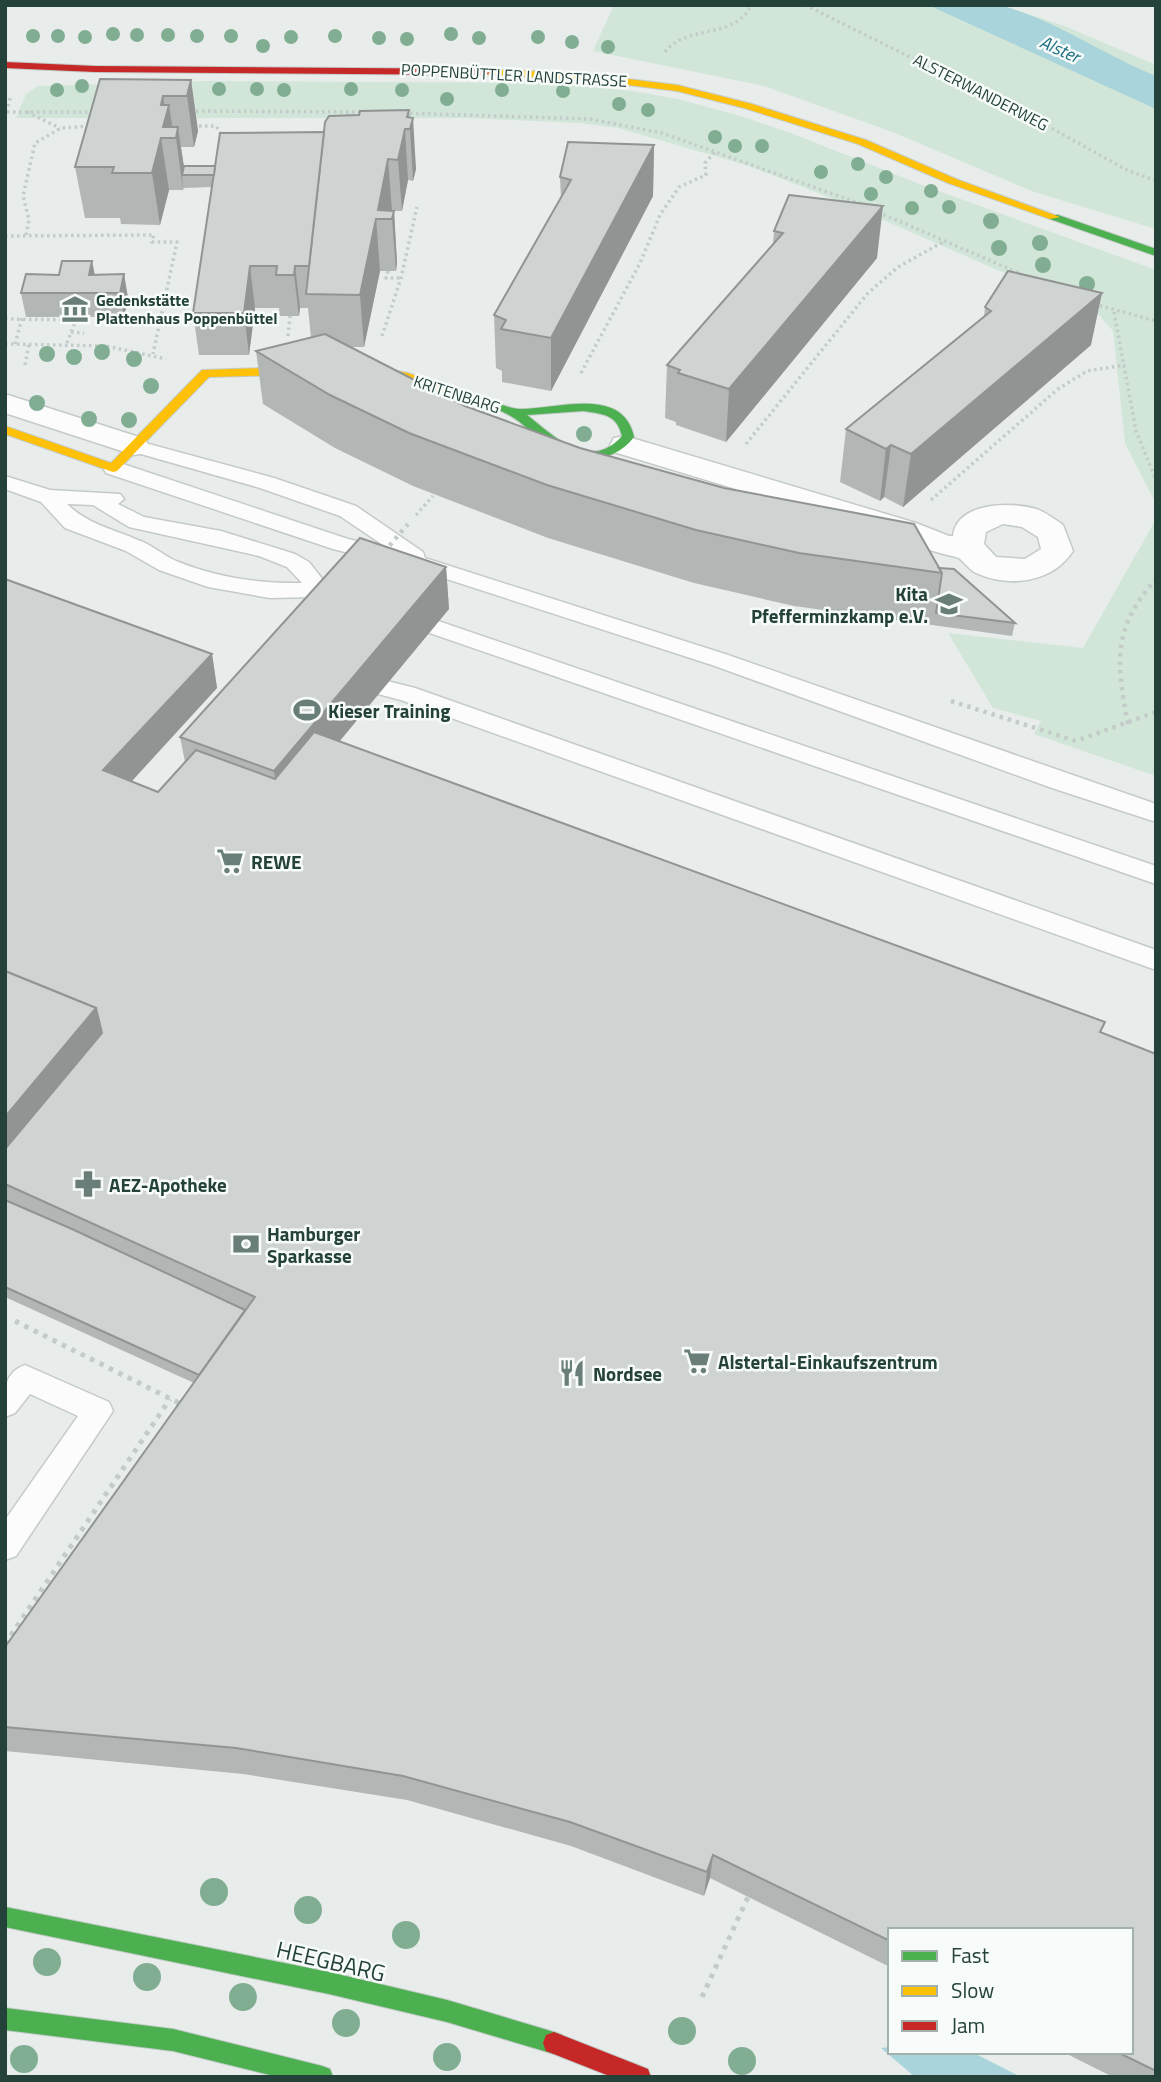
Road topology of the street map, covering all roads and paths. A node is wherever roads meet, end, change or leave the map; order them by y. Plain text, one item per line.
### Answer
1 (751, 5) edge
2 (805, 5) edge
3 (5, 65) edge
4 (95, 69) junction
5 (26, 83) dead end
6 (645, 83) junction
7 (25, 111) junction
8 (190, 111) edge
9 (102, 112) edge
10 (331, 112) junction
11 (370, 113) edge
12 (396, 113) edge
13 (5, 118) edge
14 (331, 124) edge
15 (95, 126) edge
16 (192, 126) edge
17 (61, 128) junction
18 (223, 138) edge
19 (717, 150) junction
20 (1156, 181) edge
21 (418, 207) dead end
22 (26, 235) junction
23 (5, 236) edge
24 (946, 241) junction
25 (1156, 253) edge
26 (399, 256) dead end
27 (406, 256) junction
28 (388, 271) edge
29 (401, 278) junction
30 (1028, 278) edge
31 (1090, 302) edge
32 (1114, 312) junction
33 (80, 317) edge
34 (5, 318) edge
35 (22, 318) junction
36 (74, 320) junction
37 (1156, 321) edge
38 (71, 332) junction
39 (84, 332) dead end
40 (67, 343) junction
41 (5, 344) edge
42 (15, 344) junction
43 (29, 344) junction
44 (153, 354) junction
45 (25, 365) dead end
46 (1125, 365) junction
47 (370, 370) junction
48 (206, 373) junction
49 (575, 384) dead end
50 (5, 403) edge
51 (517, 413) junction
52 (5, 430) edge
53 (625, 444) junction
54 (134, 446) junction
55 (113, 468) junction
56 (726, 475) junction
57 (1156, 480) edge
58 (5, 482) edge
59 (433, 496) dead end
60 (48, 497) junction
61 (97, 498) joint
62 (905, 530) junction
63 (214, 536) joint
64 (968, 547) dead end
65 (378, 558) edge
66 (431, 567) junction
67 (1156, 579) edge
68 (244, 584) joint
69 (319, 590) junction
70 (302, 609) edge
71 (326, 674) edge
72 (1156, 712) edge
73 (1128, 724) junction
74 (1076, 741) dead end
75 (1156, 813) edge
76 (1156, 875) edge
77 (1156, 960) edge
78 (15, 1321) dead end
79 (170, 1399) junction
80 (5, 1404) edge
81 (192, 1409) edge
82 (5, 1546) edge
83 (5, 1644) edge
84 (748, 1897) edge
85 (5, 1917) edge
86 (702, 1997) dead end
87 (5, 2019) edge
88 (322, 2077) edge
89 (640, 2077) edge

1 - 6 path
2 - 20 path, ALSTERWANDERWEG
3 - 4 street, POPPENBÜTTLER LANDSTRASSE
4 - 5 street, POPPENBÜTTLER LANDSTRASSE
4 - 6 street, POPPENBÜTTLER LANDSTRASSE
6 - 25 street, POPPENBÜTTLER LANDSTRASSE
7 - 9 path
7 - 13 path
7 - 17 path
8 - 10 path
10 - 11 path
10 - 14 path
12 - 19 path
15 - 17 path
16 - 18 path
17 - 22 path
19 - 24 path
19 - 49 path
21 - 27 path
22 - 23 path
22 - 44 path
24 - 30 path
24 - 56 path
26 - 27 path
27 - 29 path
28 - 29 path
29 - 47 path
31 - 32 path
32 - 37 path
32 - 46 path
33 - 36 path
34 - 35 path
35 - 36 path
35 - 42 path
36 - 38 path
38 - 39 path
38 - 40 path
40 - 43 path
40 - 44 path
41 - 42 path
42 - 43 path
43 - 45 path
44 - 48 path
46 - 57 path
46 - 62 path
47 - 48 street, KRITENBARG
47 - 51 street, KRITENBARG
48 - 54 street
50 - 54 street
51 - 53 street, KRITENBARG
51 - 53 street, KRITENBARG
52 - 55 street
53 - 56 street
54 - 55 street
54 - 66 lane
55 - 66 lane
56 - 62 street
58 - 60 lane
59 - 65 path, bridge
60 - 61 lane
60 - 68 lane
61 - 63 lane
62 - 64 street
63 - 69 lane
66 - 75 lane
67 - 73 path
68 - 69 lane
69 - 70 lane
69 - 76 lane
71 - 77 lane
72 - 73 path
73 - 74 path
78 - 79 path
79 - 81 path
79 - 83 path
80 - 82 lane
84 - 86 path
85 - 89 street, HEEGBARG
87 - 88 street

